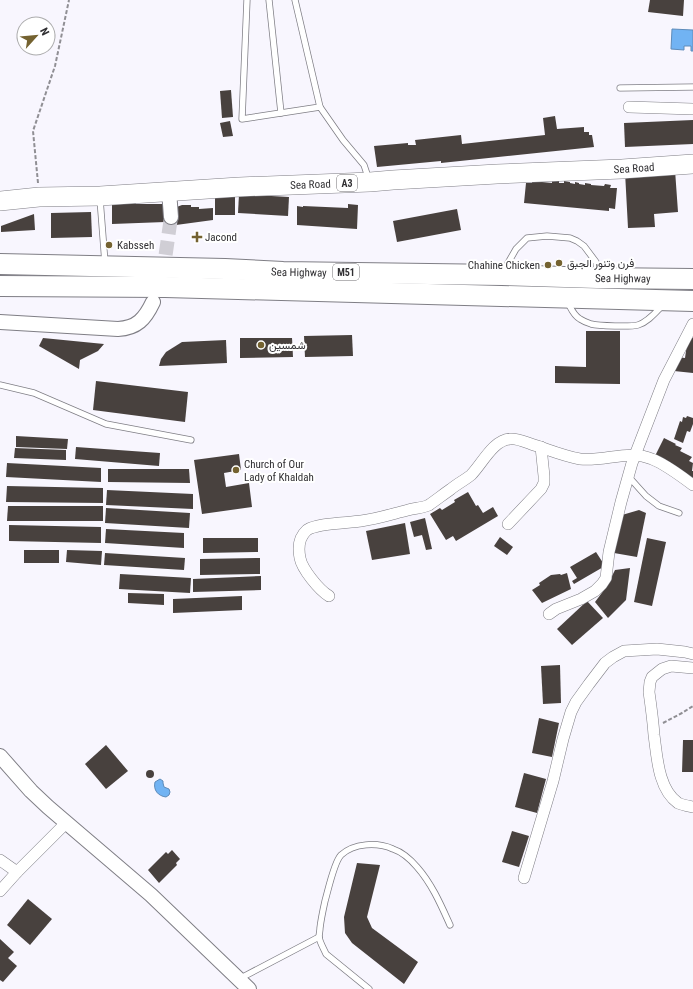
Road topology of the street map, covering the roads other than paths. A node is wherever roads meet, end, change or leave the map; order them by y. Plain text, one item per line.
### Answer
1 (247, 0) edge
2 (269, 0) edge
3 (295, 0) edge
4 (693, 87) edge
5 (620, 88) dead end
6 (320, 107) junction
7 (629, 107) dead end
8 (693, 109) edge
9 (281, 113) junction
10 (693, 164) edge
11 (370, 182) junction
12 (169, 191) junction
13 (100, 196) junction
14 (0, 200) edge
15 (171, 217) tunnel mouth
16 (0, 264) edge
17 (105, 267) junction
18 (502, 275) junction
19 (597, 278) junction
20 (693, 279) edge
21 (0, 286) edge
22 (566, 297) junction
23 (667, 300) junction
24 (693, 301) edge
25 (153, 302) dead end
26 (0, 322) edge
27 (693, 324) edge
28 (0, 385) edge
29 (191, 440) dead end
30 (541, 447) junction
31 (635, 454) junction
32 (628, 476) junction
33 (693, 485) edge
34 (679, 513) dead end
35 (508, 524) dead end
36 (329, 596) dead end
37 (549, 614) dead end
38 (693, 654) edge
39 (693, 668) edge
40 (0, 756) edge
41 (693, 807) edge
42 (66, 823) junction
43 (0, 860) edge
44 (17, 872) junction
45 (524, 878) dead end
46 (0, 891) edge
47 (450, 925) dead end
48 (319, 937) junction
49 (244, 984) edge
50 (370, 989) edge

1 - 9 lane
2 - 9 lane
3 - 6 lane
4 - 5 lane
6 - 9 lane
6 - 11 lane
7 - 8 street
10 - 11 highway, Sea Road / A3
11 - 12 highway, Sea Road / A3
12 - 13 highway, Sea Road / A3
12 - 15 street
13 - 14 highway, Sea Road / A3
13 - 17 lane
16 - 17 highway, Sea Highway / M51
17 - 18 highway, Sea Highway / M51
18 - 19 highway, Sea Highway / M51
18 - 19 lane
19 - 20 highway, Sea Highway / M51
21 - 22 highway, Sea Highway / M51
22 - 23 highway, Sea Highway / M51
22 - 23 lane
23 - 24 highway, Sea Highway / M51
25 - 26 street
27 - 31 street
28 - 29 lane
30 - 31 street
30 - 35 street
30 - 36 street
31 - 32 street
31 - 33 street
32 - 34 lane
32 - 37 street
38 - 45 street
39 - 41 street
40 - 42 street
42 - 44 street
42 - 49 street
43 - 44 street
44 - 46 street
47 - 48 lane
48 - 49 lane
48 - 50 lane

